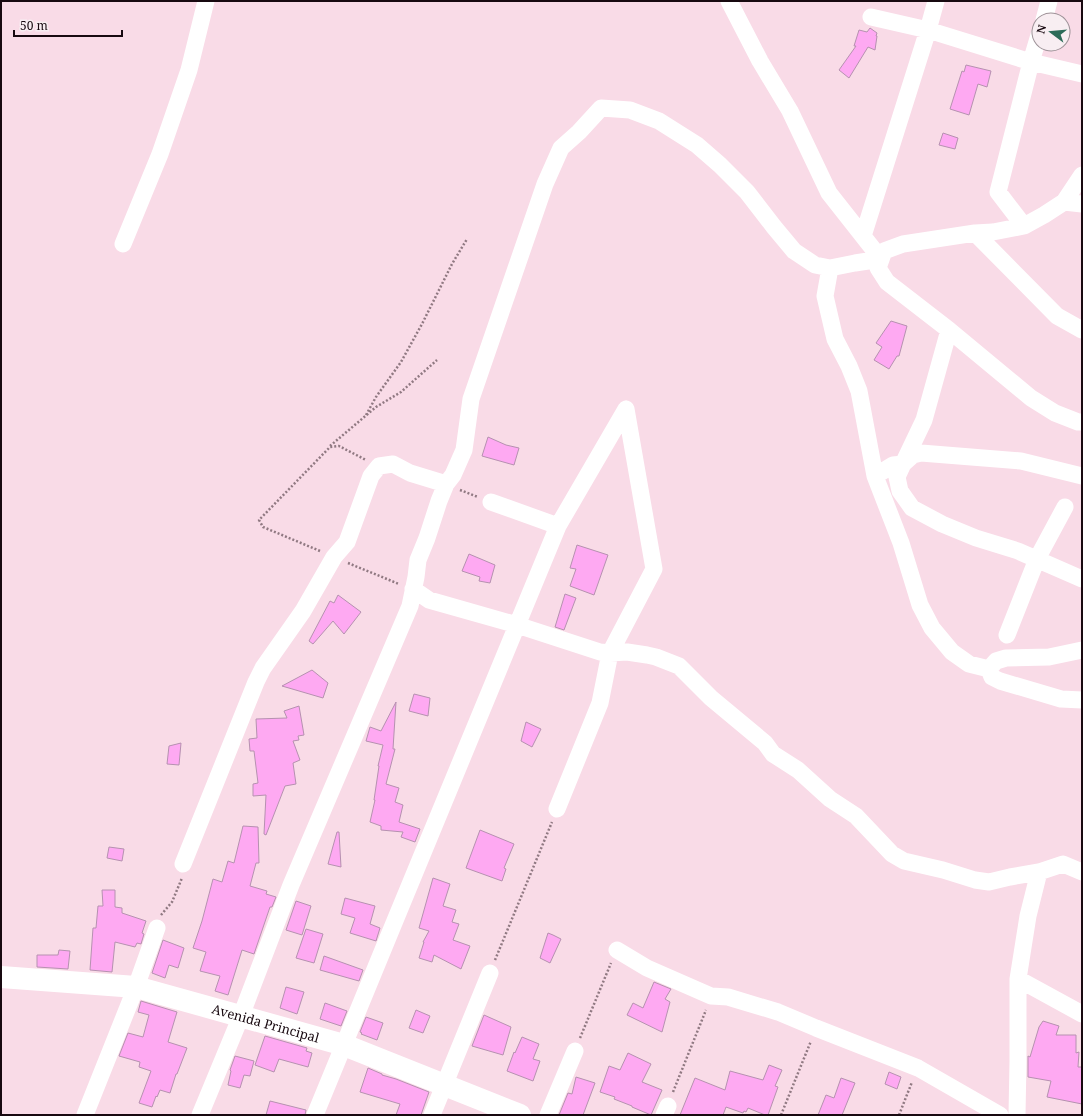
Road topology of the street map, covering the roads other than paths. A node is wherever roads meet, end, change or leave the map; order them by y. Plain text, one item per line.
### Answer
1 (206, 1) edge
2 (729, 1) edge
3 (936, 1) edge
4 (1049, 1) edge
5 (1046, 12) edge
6 (871, 17) dead end
7 (928, 30) junction
8 (1034, 52) edge
9 (1031, 62) junction
10 (1082, 74) edge
11 (1082, 175) edge
12 (1064, 202) junction
13 (1082, 204) edge
14 (1024, 226) junction
15 (975, 233) junction
16 (863, 236) junction
17 (123, 244) dead end
18 (881, 259) junction
19 (830, 268) junction
20 (949, 330) junction
21 (1082, 330) edge
22 (1082, 422) edge
23 (903, 464) junction
24 (875, 476) junction
25 (1082, 476) edge
26 (446, 484) junction
27 (491, 502) road end
28 (1065, 507) dead end
29 (558, 526) junction
30 (1037, 559) junction
31 (1082, 579) edge
32 (413, 589) junction
33 (518, 625) junction
34 (1007, 635) dead end
35 (1082, 650) edge
36 (610, 653) junction
37 (989, 669) junction
38 (1082, 700) edge
39 (557, 809) road end
40 (183, 864) road end
41 (1039, 872) junction
42 (1082, 872) edge
43 (157, 928) road end
44 (617, 950) road end
45 (490, 973) road end
46 (1, 976) edge
47 (1018, 980) junction
48 (136, 987) junction
49 (1082, 1014) edge
50 (241, 1016) junction
51 (344, 1045) junction
52 (575, 1051) road end
53 (444, 1085) junction
54 (85, 1115) edge
55 (200, 1115) edge
56 (315, 1115) edge
57 (432, 1115) edge
58 (520, 1115) edge
59 (548, 1115) edge
60 (1000, 1115) edge
61 (1017, 1115) edge

1 - 17 street
2 - 16 street
3 - 7 street
4 - 5 street
6 - 7 street
7 - 9 street
7 - 16 street
8 - 9 street
9 - 10 street
9 - 14 street
11 - 12 street
12 - 13 street
12 - 14 street
14 - 15 street
15 - 18 street
15 - 21 street
16 - 18 street
18 - 19 street
18 - 20 street
19 - 24 street
19 - 26 street
20 - 22 street
20 - 23 street
23 - 24 street
23 - 25 street
23 - 30 street
24 - 37 street
26 - 32 street
26 - 40 street
27 - 29 street
28 - 30 street
29 - 33 street
29 - 36 street
30 - 31 street
30 - 34 street
32 - 33 street
32 - 50 street
33 - 36 street
33 - 51 street
35 - 37 street
36 - 39 street
36 - 41 street
37 - 38 street
41 - 42 street
41 - 47 street
43 - 48 street
44 - 60 street
45 - 53 street
46 - 48 street, Avenida Principal
47 - 49 street
47 - 61 street
48 - 50 street, Avenida Principal
48 - 54 street
50 - 51 street, Avenida Principal
50 - 55 street
51 - 53 street, Avenida Principal
51 - 56 street
52 - 59 street
53 - 57 street
53 - 58 street, Avenida Principal

